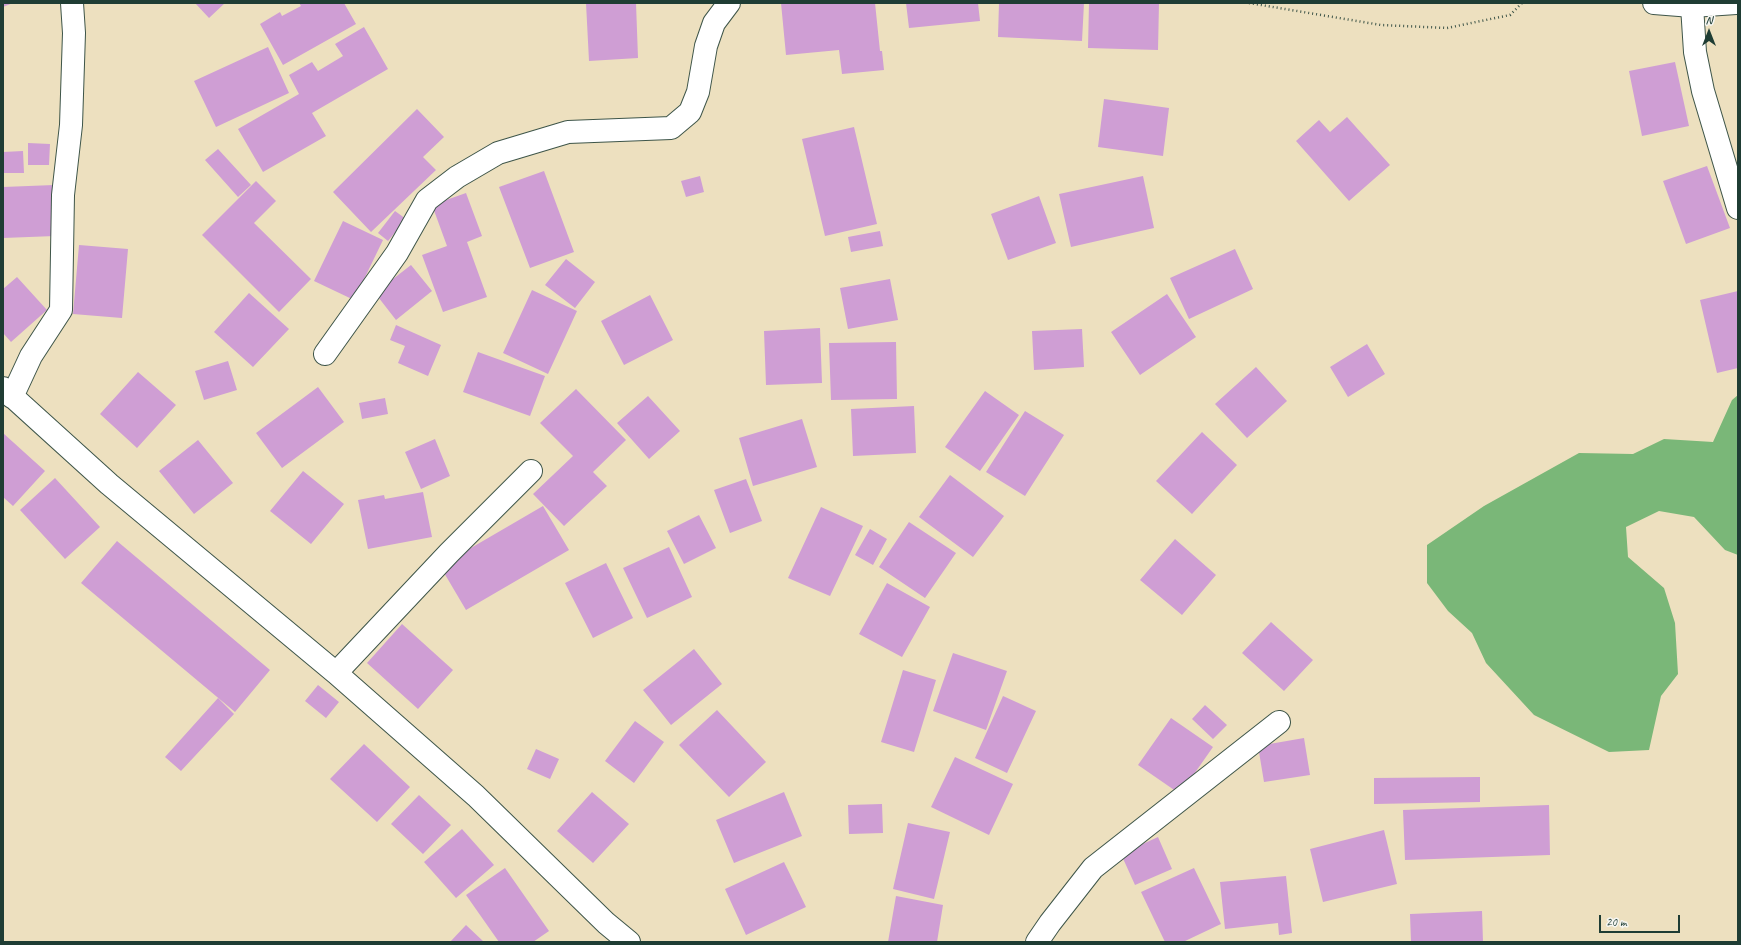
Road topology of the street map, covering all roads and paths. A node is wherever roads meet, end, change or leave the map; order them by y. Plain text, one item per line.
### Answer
1 (72, 3) edge
2 (729, 3) edge
3 (1249, 3) edge
4 (1522, 3) edge
5 (1654, 3) edge
6 (1736, 3) edge
7 (1692, 6) junction
8 (1738, 208) edge
9 (325, 354) dead end
10 (8, 393) edge
11 (531, 471) dead end
12 (336, 673) junction
13 (1278, 722) dead end
14 (606, 923) junction
15 (617, 942) edge
16 (629, 942) edge
17 (1037, 942) edge

1 - 10 street
2 - 9 street
3 - 4 path
5 - 7 street
6 - 7 street
7 - 8 street
10 - 12 street
11 - 12 street
12 - 14 street
13 - 17 street
14 - 15 street
14 - 16 street

